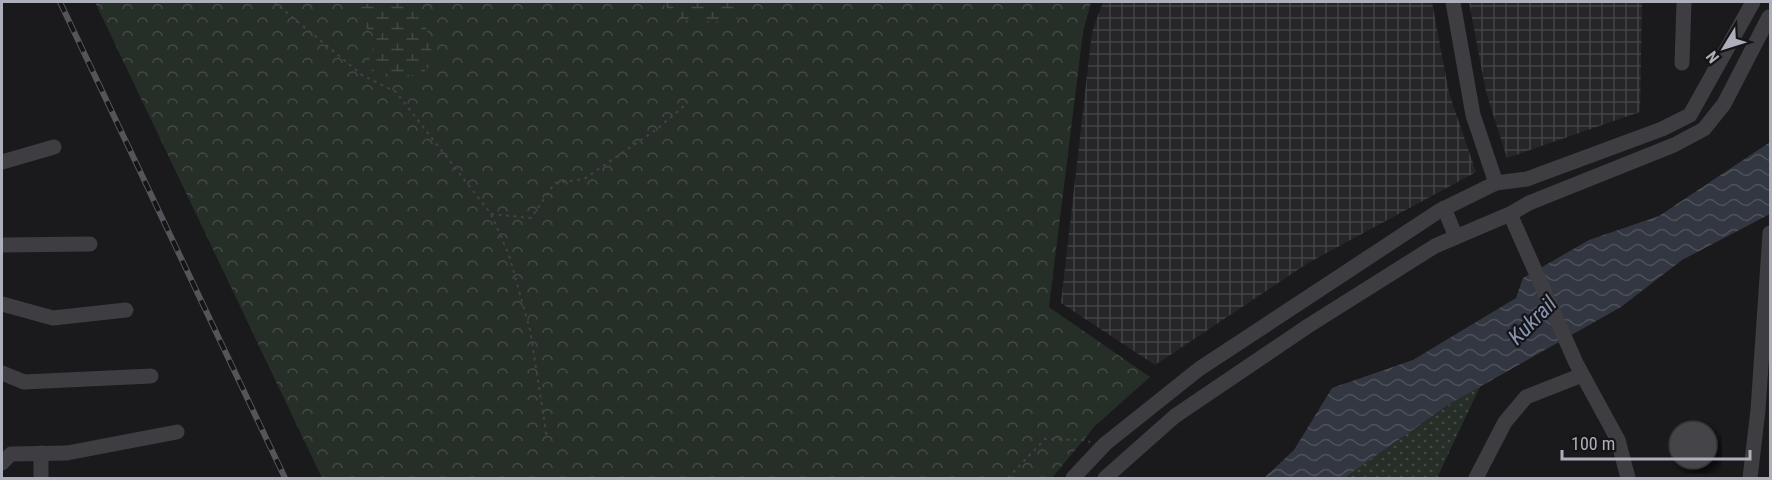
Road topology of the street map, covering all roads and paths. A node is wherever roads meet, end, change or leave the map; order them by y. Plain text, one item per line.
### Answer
1 (274, 2) edge
2 (1453, 2) edge
3 (1684, 2) edge
4 (1754, 2) edge
5 (1770, 17) edge
6 (1683, 63) dead end
7 (684, 106) dead end
8 (54, 147) dead end
9 (2, 162) edge
10 (1546, 172) junction
11 (1496, 183) junction
12 (1554, 193) junction
13 (1444, 208) junction
14 (491, 214) junction
15 (1511, 219) junction
16 (1770, 233) edge
17 (1456, 237) junction
18 (90, 244) dead end
19 (2, 245) edge
20 (2, 304) edge
21 (126, 310) dead end
22 (1579, 369) junction
23 (2, 373) edge
24 (151, 376) dead end
25 (177, 432) dead end
26 (547, 438) dead end
27 (1101, 448) junction
28 (41, 453) junction
29 (2, 463) edge
30 (41, 478) edge
31 (1008, 478) edge
32 (1073, 478) edge
33 (1105, 478) edge
34 (1476, 478) edge
35 (1628, 478) edge
36 (1750, 478) edge

1 - 14 path
2 - 11 street
3 - 6 street
4 - 5 street
4 - 10 street
5 - 12 street
7 - 14 path
8 - 9 street
10 - 11 street
10 - 12 street
11 - 13 street
12 - 15 street
13 - 17 street
13 - 27 street
14 - 26 path
15 - 17 street
15 - 22 street
16 - 36 street
17 - 33 street
18 - 19 street
20 - 21 street
22 - 34 street
22 - 35 street
23 - 24 street
25 - 28 street
27 - 31 path
27 - 32 street
28 - 29 street
28 - 30 street

